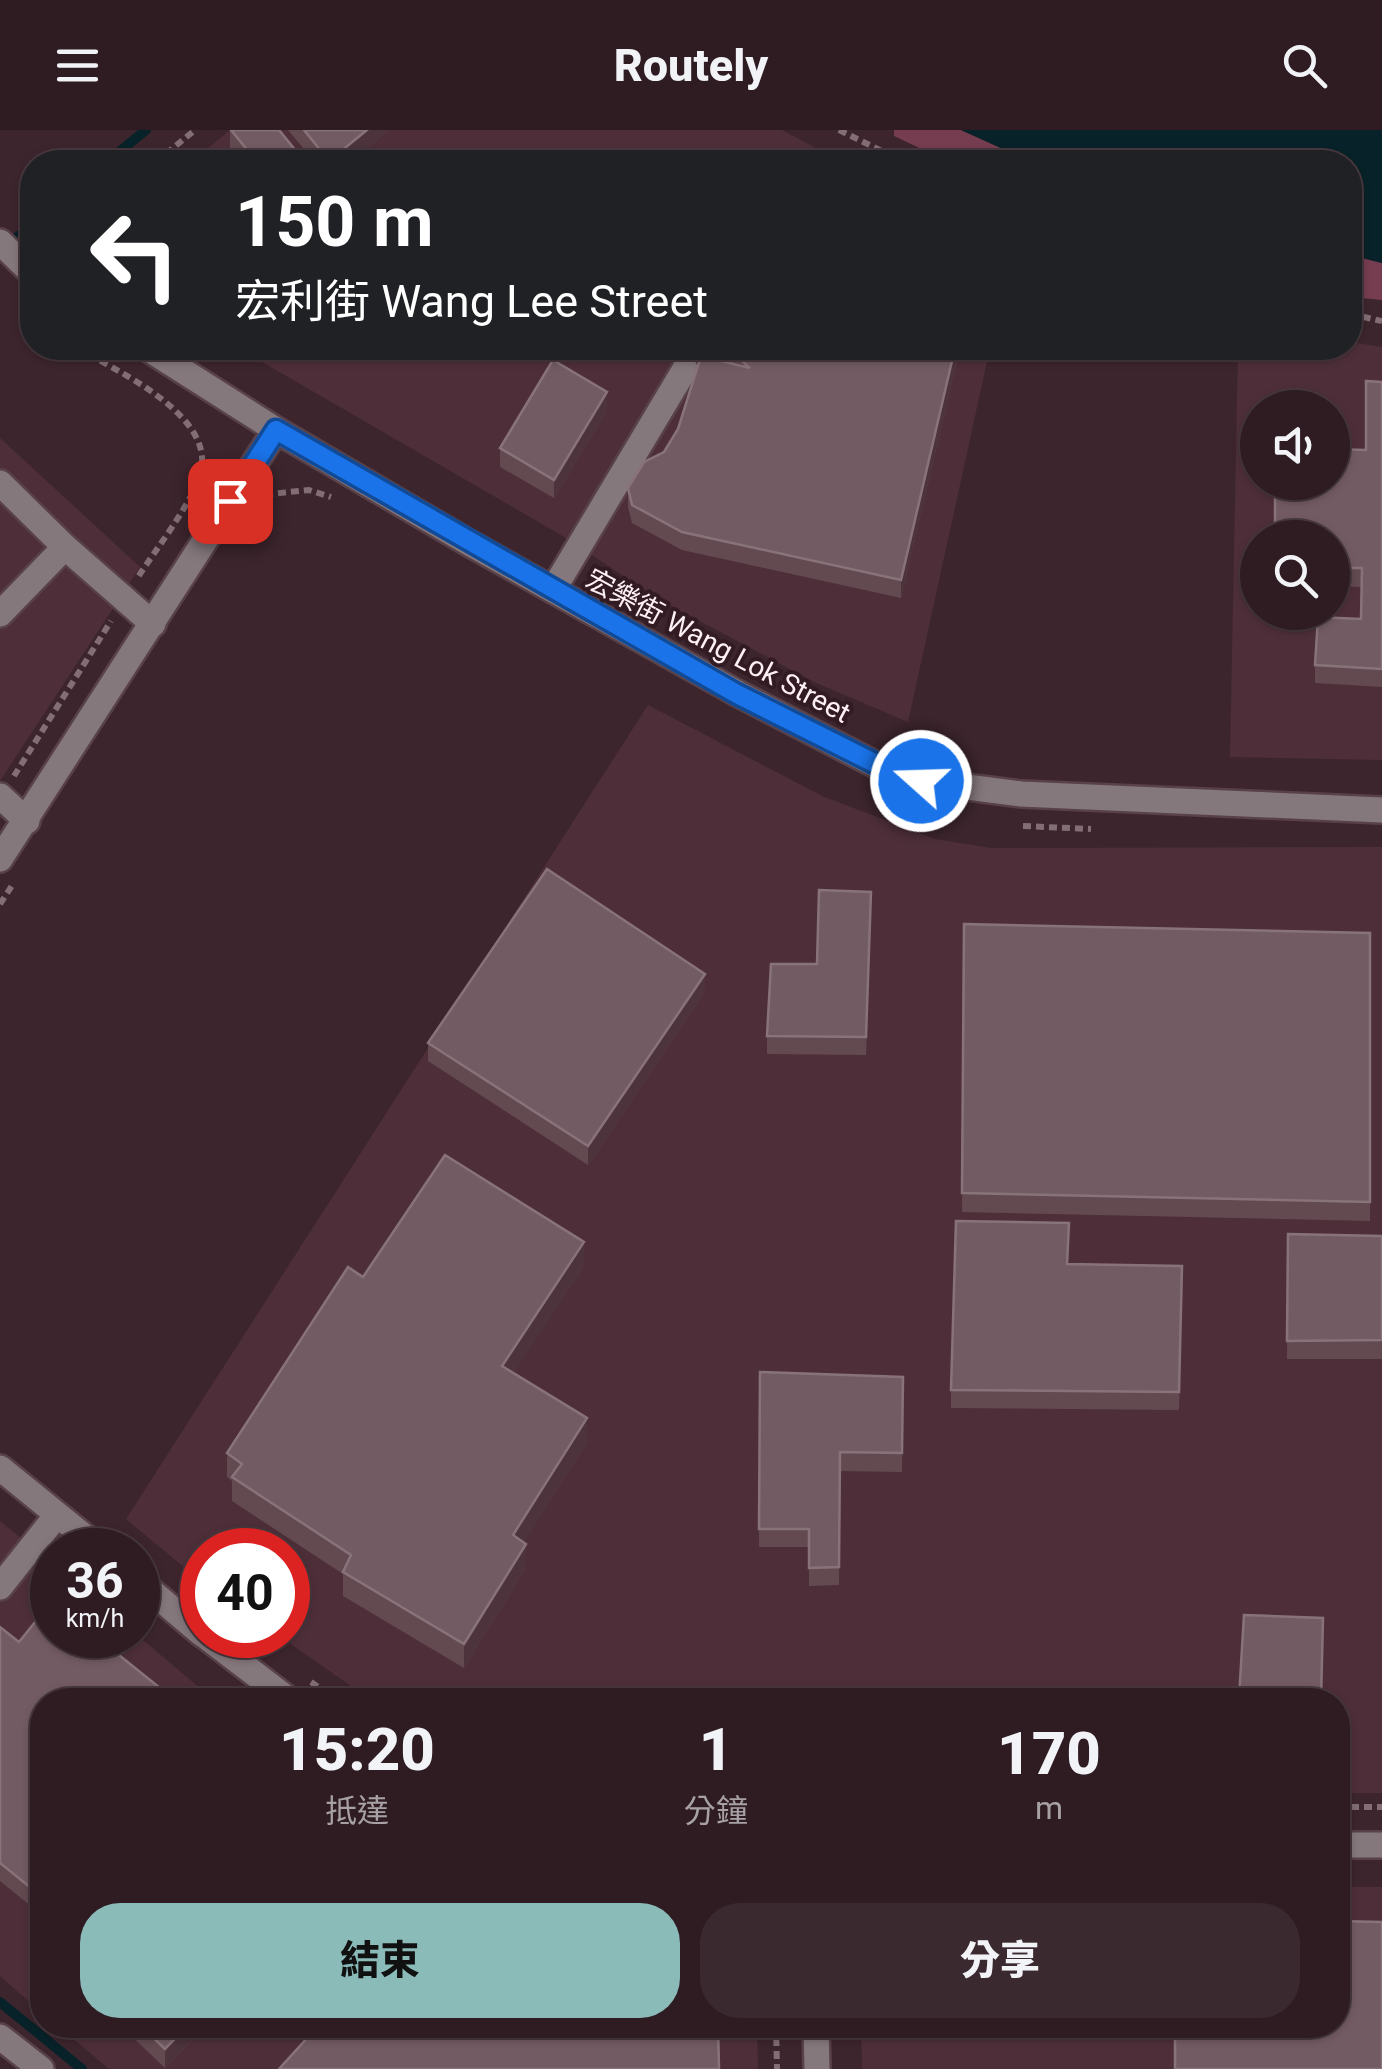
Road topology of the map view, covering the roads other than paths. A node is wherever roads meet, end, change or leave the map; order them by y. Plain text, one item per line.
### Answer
1 (166, 360) edge
2 (685, 368) dead end
3 (276, 430) junction
4 (0, 484) edge
5 (65, 547) junction
6 (552, 590) junction
7 (0, 614) edge
8 (153, 624) junction
9 (1, 796) edge
10 (1382, 810) edge
11 (27, 821) junction
12 (0, 859) edge
13 (0, 1468) edge
14 (57, 1515) junction
15 (73, 1528) edge
16 (0, 1587) edge
17 (160, 1598) edge
18 (180, 1615) edge
19 (234, 1658) edge
20 (273, 1688) edge
21 (1350, 1845) edge
22 (1382, 1845) edge
23 (0, 2037) edge
24 (816, 2038) edge
25 (40, 2069) edge
26 (817, 2069) edge

1 - 3 street, 宏樂街 Wang Lok Street
2 - 6 street
3 - 6 street, 宏樂街 Wang Lok Street
3 - 8 street
4 - 5 street
5 - 7 street
5 - 8 street
6 - 10 street, 宏樂街 Wang Lok Street
8 - 11 street
9 - 11 street
11 - 12 street
13 - 14 street
14 - 15 street
14 - 16 street
17 - 18 street
19 - 20 street
21 - 22 street
23 - 25 street
24 - 26 street

